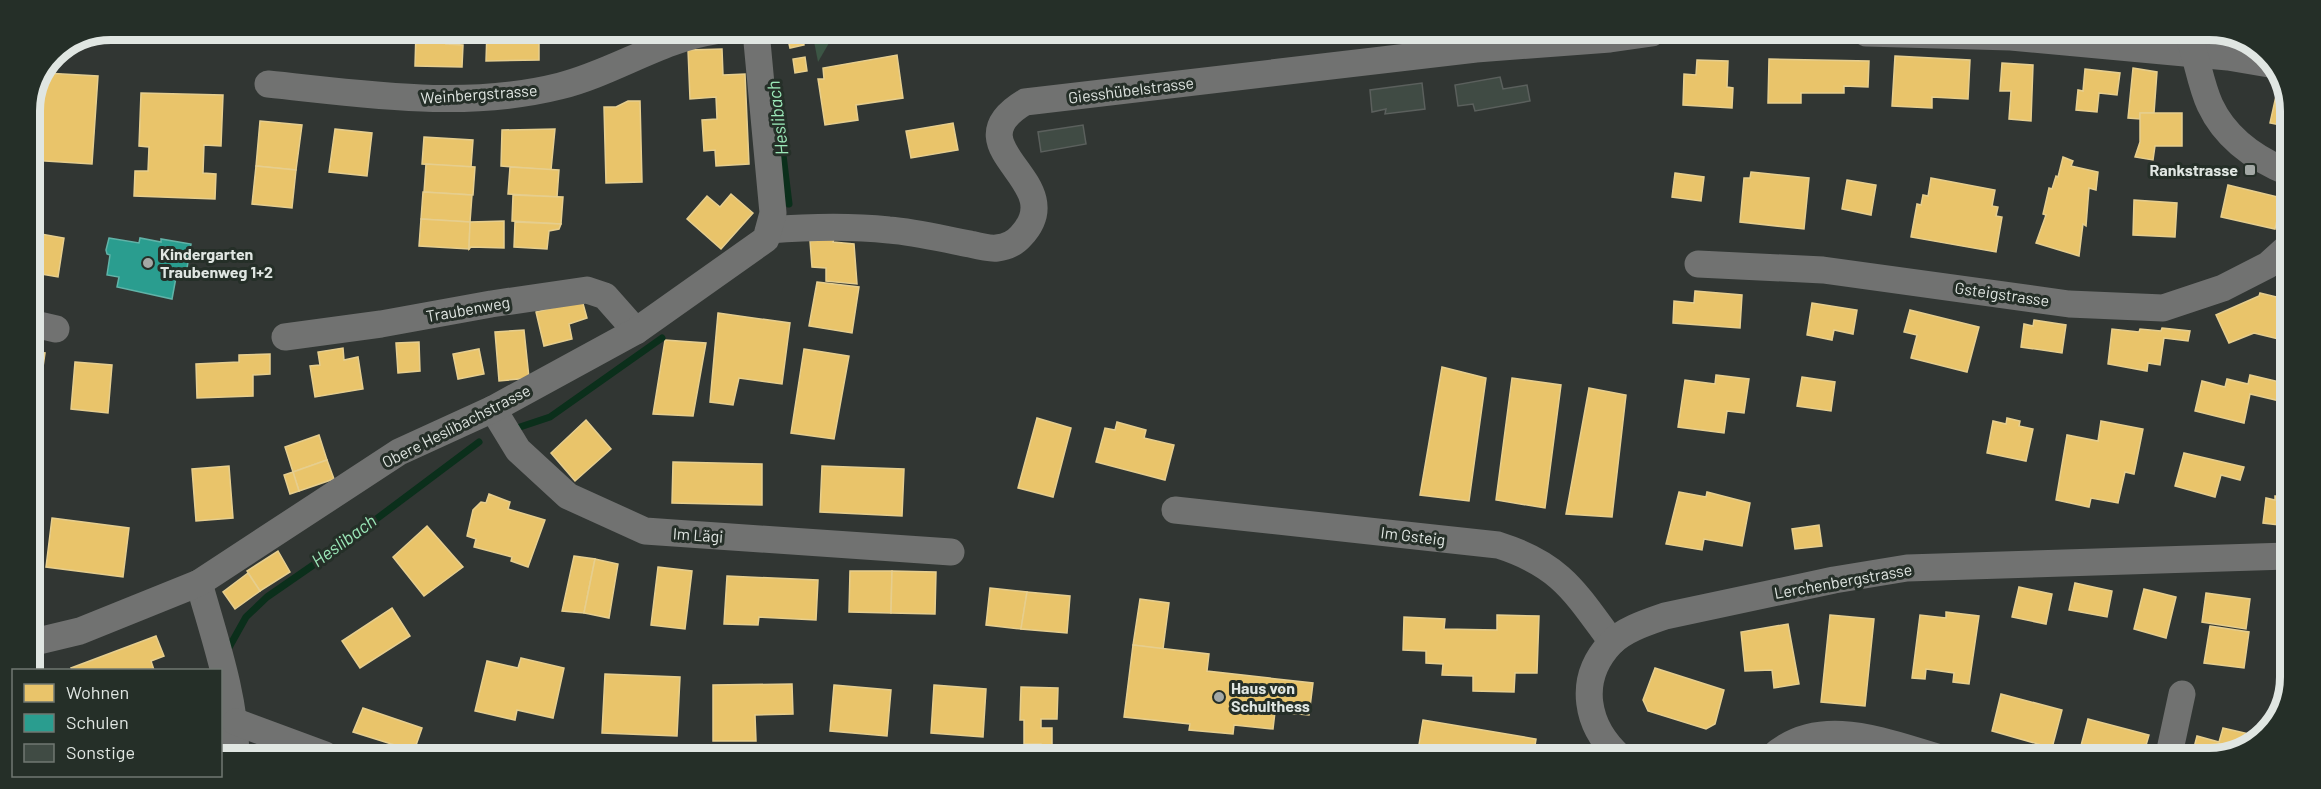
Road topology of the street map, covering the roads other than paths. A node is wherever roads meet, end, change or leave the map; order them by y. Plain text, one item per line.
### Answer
1 (684, 40) edge
2 (757, 40) edge
3 (1597, 40) edge
4 (2063, 40) edge
5 (2192, 45) edge
6 (2261, 63) edge
7 (268, 84) dead end
8 (2280, 168) edge
9 (769, 230) junction
10 (2280, 254) edge
11 (1698, 264) dead end
12 (636, 330) junction
13 (285, 337) dead end
14 (493, 409) junction
15 (1175, 510) dead end
16 (951, 552) dead end
17 (2280, 556) edge
18 (199, 583) junction
19 (41, 640) edge
20 (1612, 642) junction
21 (222, 669) edge
22 (222, 669) edge
23 (2182, 694) dead end
24 (236, 722) junction
25 (237, 748) edge
26 (306, 748) edge
27 (1612, 748) edge
28 (1785, 748) edge
29 (1905, 748) edge
30 (2170, 748) edge

1 - 7 street, Weinbergstrasse
2 - 9 street
3 - 9 street, Giesshübelstrasse
4 - 5 street
5 - 6 street
5 - 8 street
9 - 12 street, Obere Heslibachstrasse
10 - 11 street, Gsteigstrasse
12 - 13 street, Traubenweg
12 - 14 street, Obere Heslibachstrasse
14 - 16 street, Im Lägi
14 - 18 street, Obere Heslibachstrasse
15 - 20 street, Im Gsteig
17 - 20 street, Lerchenbergstrasse
18 - 19 street, Obere Heslibachstrasse
18 - 22 street
20 - 27 street, Lerchenbergstrasse
21 - 24 street
23 - 30 street
24 - 25 street
24 - 26 street
28 - 29 street

